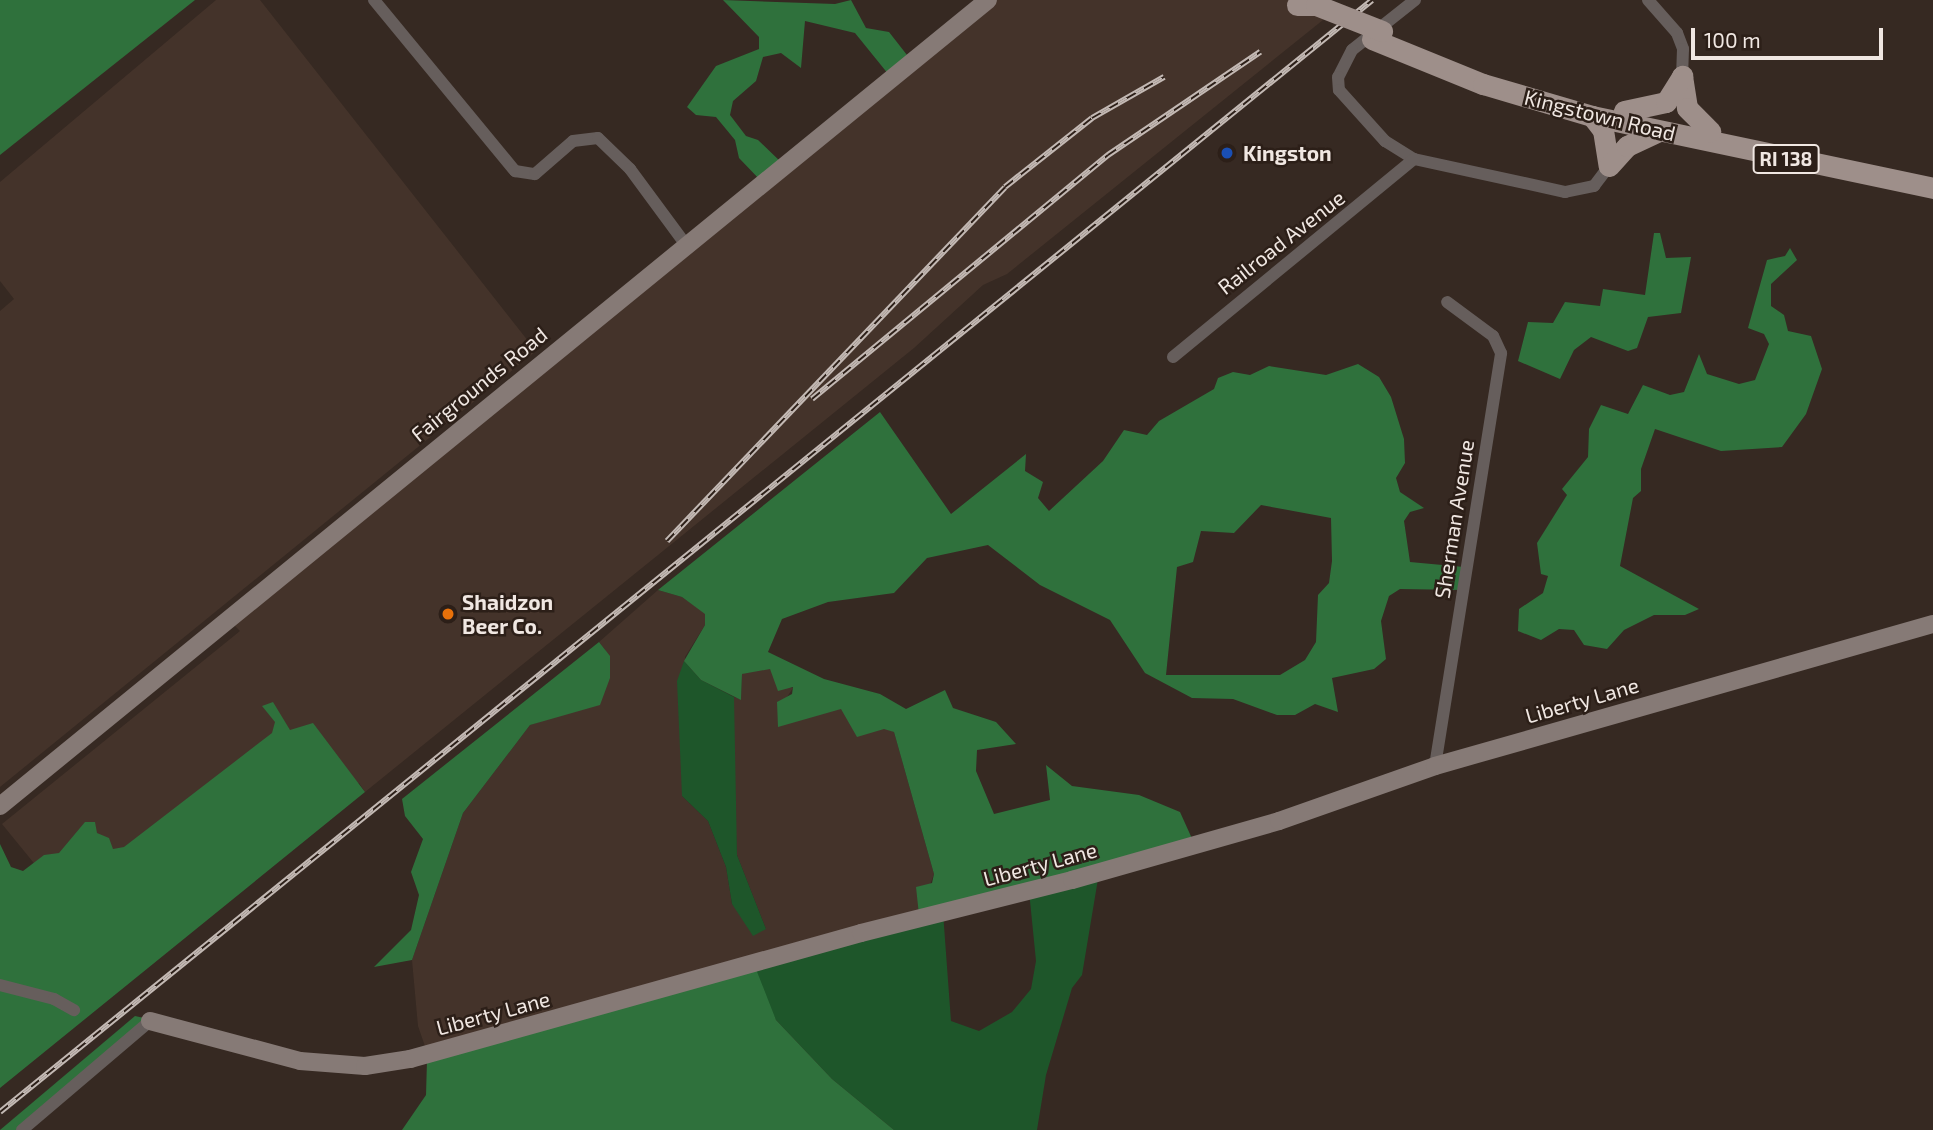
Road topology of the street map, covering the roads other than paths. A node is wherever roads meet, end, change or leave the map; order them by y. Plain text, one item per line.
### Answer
1 (374, 0) edge
2 (988, 0) edge
3 (1415, 0) edge
4 (1648, 0) edge
5 (1291, 3) edge
6 (1377, 35) junction
7 (1682, 76) junction
8 (1624, 111) junction
9 (1592, 116) junction
10 (1657, 131) junction
11 (1710, 131) junction
12 (1414, 159) junction
13 (1609, 166) junction
14 (1924, 186) edge
15 (686, 245) junction
16 (1447, 302) dead end
17 (1173, 357) dead end
18 (1933, 624) edge
19 (1435, 766) junction
20 (0, 806) edge
21 (0, 985) edge
22 (74, 1010) dead end
23 (150, 1021) joint
24 (22, 1130) edge

1 - 15 street
2 - 15 street, Fairgrounds Road
3 - 12 street
4 - 7 street
5 - 6 main road, Kingstown Road / RI 138
6 - 8 main road, Kingstown Road / RI 138
6 - 9 main road, Kingstown Road / RI 138
7 - 8 main road
7 - 11 main road
8 - 11 main road, Kingstown Road / RI 138
9 - 10 main road, Kingstown Road / RI 138
9 - 13 main road
10 - 13 main road
10 - 14 main road, Kingstown Road / RI 138
11 - 14 main road, Kingstown Road / RI 138
12 - 13 street
12 - 17 street, Railroad Avenue
15 - 20 street, Fairgrounds Road
16 - 19 street, Sherman Avenue
18 - 19 street, Liberty Lane
19 - 23 street, Liberty Lane
21 - 22 street
23 - 24 street

